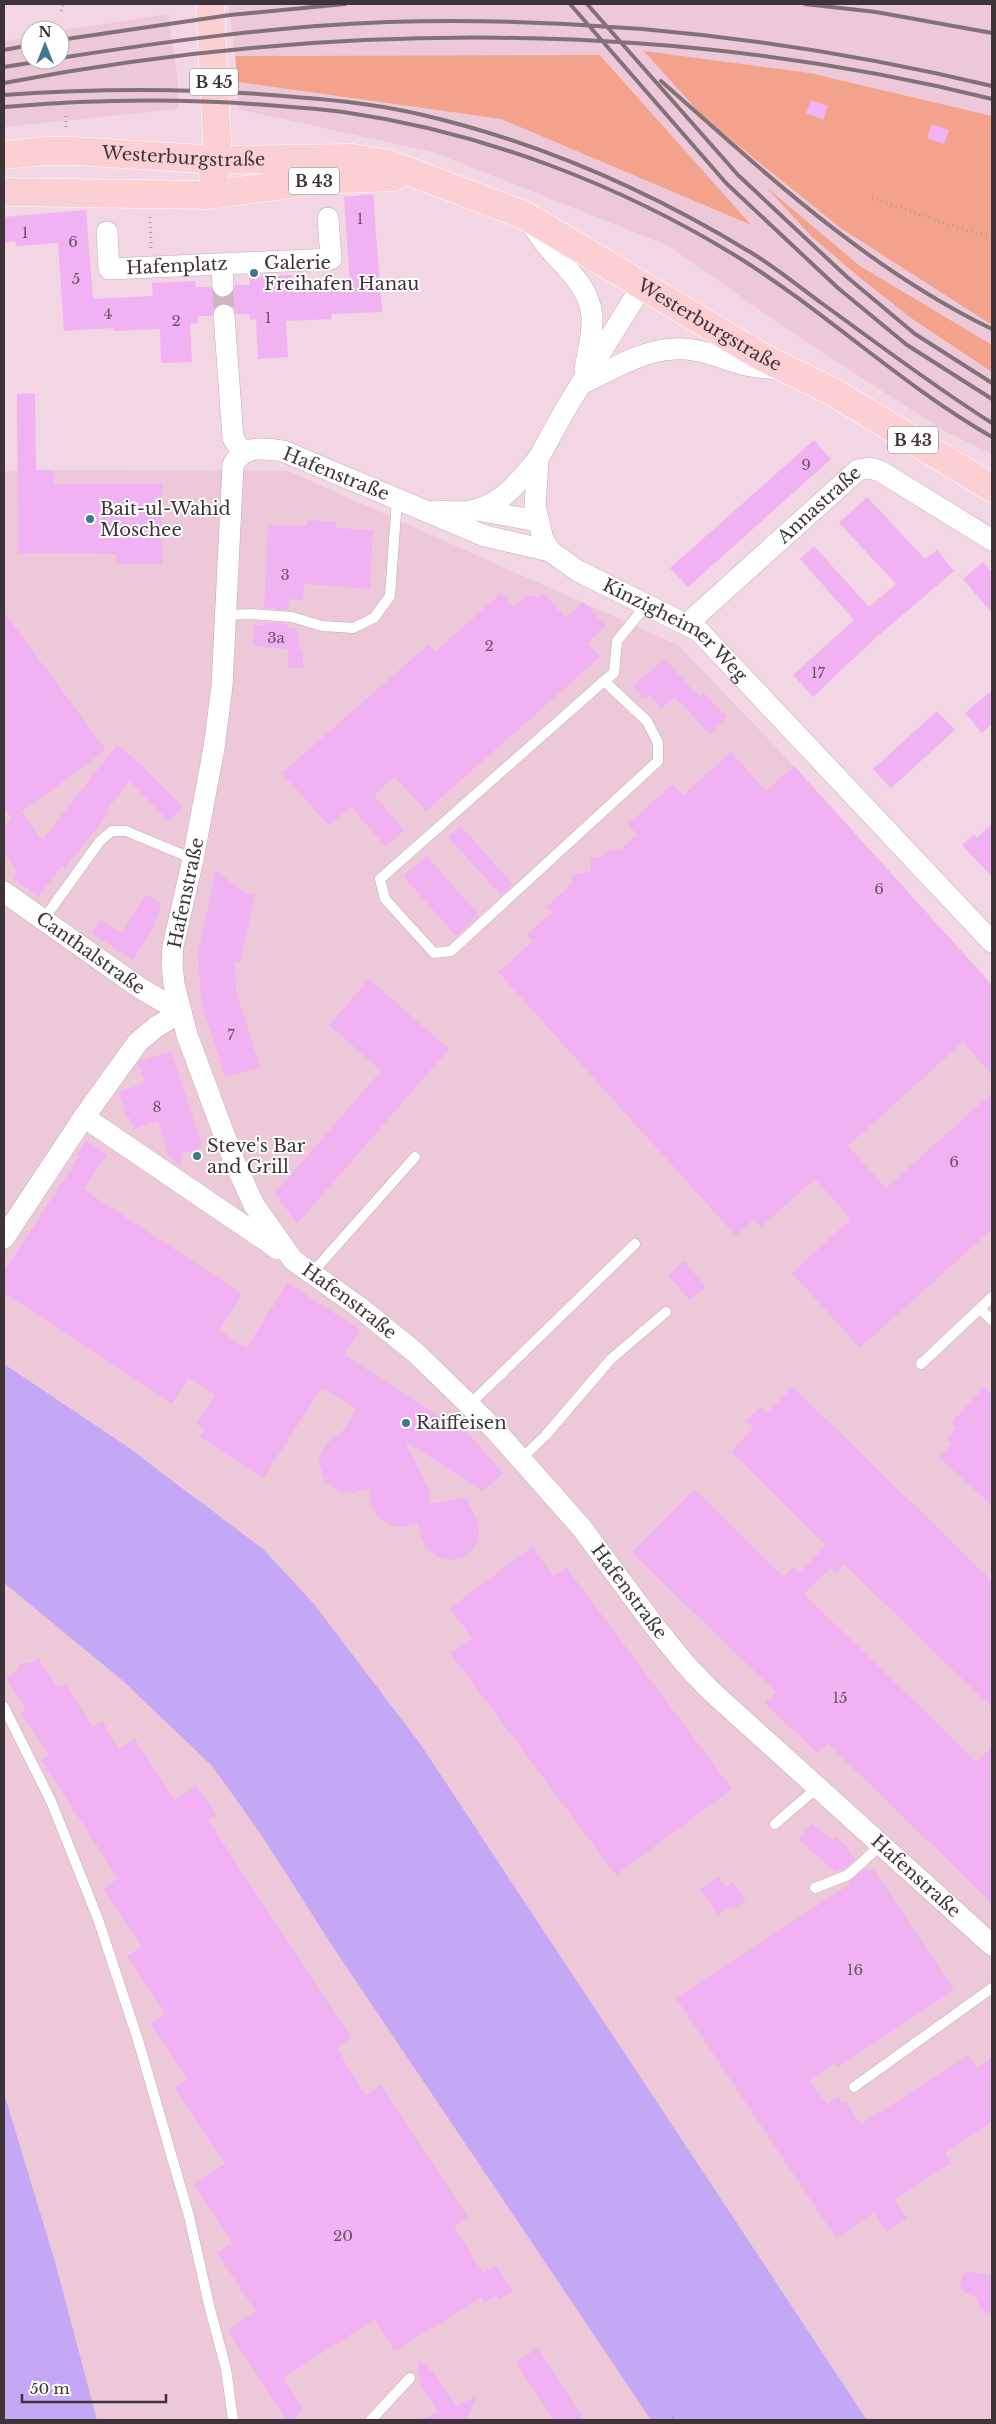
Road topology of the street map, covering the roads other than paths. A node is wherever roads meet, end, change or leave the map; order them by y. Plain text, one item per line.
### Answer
1 (191, 4) edge
2 (210, 4) edge
3 (4, 156) edge
4 (209, 160) junction
5 (420, 177) junction
6 (4, 192) edge
7 (208, 195) junction
8 (524, 214) junction
9 (328, 218) dead end
10 (107, 232) dead end
11 (222, 265) junction
12 (223, 286) tunnel mouth
13 (642, 286) junction
14 (224, 315) tunnel mouth
15 (790, 371) junction
16 (581, 384) junction
17 (243, 453) junction
18 (538, 460) junction
19 (992, 488) edge
20 (397, 499) junction
21 (477, 510) junction
22 (427, 512) junction
23 (538, 521) junction
24 (992, 540) edge
25 (550, 551) junction
26 (647, 604) junction
27 (227, 615) junction
28 (687, 624) junction
29 (604, 681) junction
30 (193, 859) junction
31 (4, 892) edge
32 (43, 920) junction
33 (992, 942) edge
34 (181, 1012) junction
35 (84, 1117) junction
36 (415, 1157) dead end
37 (4, 1238) edge
38 (635, 1244) dead end
39 (293, 1260) junction
40 (312, 1273) junction
41 (992, 1297) edge
42 (980, 1309) junction
43 (666, 1312) dead end
44 (992, 1320) edge
45 (921, 1364) dead end
46 (470, 1404) junction
47 (522, 1458) junction
48 (4, 1707) edge
49 (818, 1787) junction
50 (775, 1824) dead end
51 (882, 1844) junction
52 (815, 1888) dead end
53 (992, 1944) edge
54 (992, 1988) edge
55 (854, 2087) dead end
56 (410, 2378) dead end
57 (233, 2420) edge
58 (371, 2420) edge

1 - 4 main road, B 45
2 - 4 main road, B 45
3 - 4 main road, Westerburgstraße / B 43
4 - 5 main road, Westerburgstraße / B 43
4 - 7 main road, B 45
5 - 7 main road, Westerburgstraße / B 43
5 - 8 main road, Westerburgstraße / B 43
6 - 7 main road, Westerburgstraße / B 43
8 - 13 main road, Westerburgstraße / B 43
8 - 16 street
9 - 11 street, Hafenplatz
10 - 11 street, Hafenplatz
11 - 12 street
13 - 15 main road, Westerburgstraße / B 43
13 - 16 street
14 - 17 street
15 - 16 street
15 - 19 main road, Westerburgstraße / B 43
16 - 18 street
17 - 20 street, Hafenstraße
17 - 27 street, Hafenstraße
18 - 21 street, Hafenstraße
18 - 23 street
20 - 22 street, Hafenstraße
20 - 27 lane
21 - 22 street, Hafenstraße
21 - 23 street, Hafenstraße
22 - 25 street, Hafenstraße
23 - 25 street
24 - 28 street, Annastraße
25 - 26 street, Kinzigheimer Weg
26 - 28 street, Kinzigheimer Weg
26 - 29 lane
27 - 30 street, Hafenstraße
28 - 33 street, Kinzigheimer Weg
29 - 29 lane
30 - 32 lane
30 - 34 street, Hafenstraße
31 - 32 street, Canthalstraße
32 - 34 street, Canthalstraße
34 - 35 street
34 - 39 street, Hafenstraße
35 - 37 street
35 - 39 street
36 - 40 lane
38 - 46 lane
39 - 40 street, Hafenstraße
40 - 46 street, Hafenstraße
41 - 42 lane
42 - 44 lane
42 - 45 lane
43 - 47 lane
46 - 47 street, Hafenstraße
47 - 49 street, Hafenstraße
48 - 57 lane
49 - 50 lane
49 - 51 street, Hafenstraße
51 - 52 lane
51 - 53 street, Hafenstraße
54 - 55 lane
56 - 58 lane

